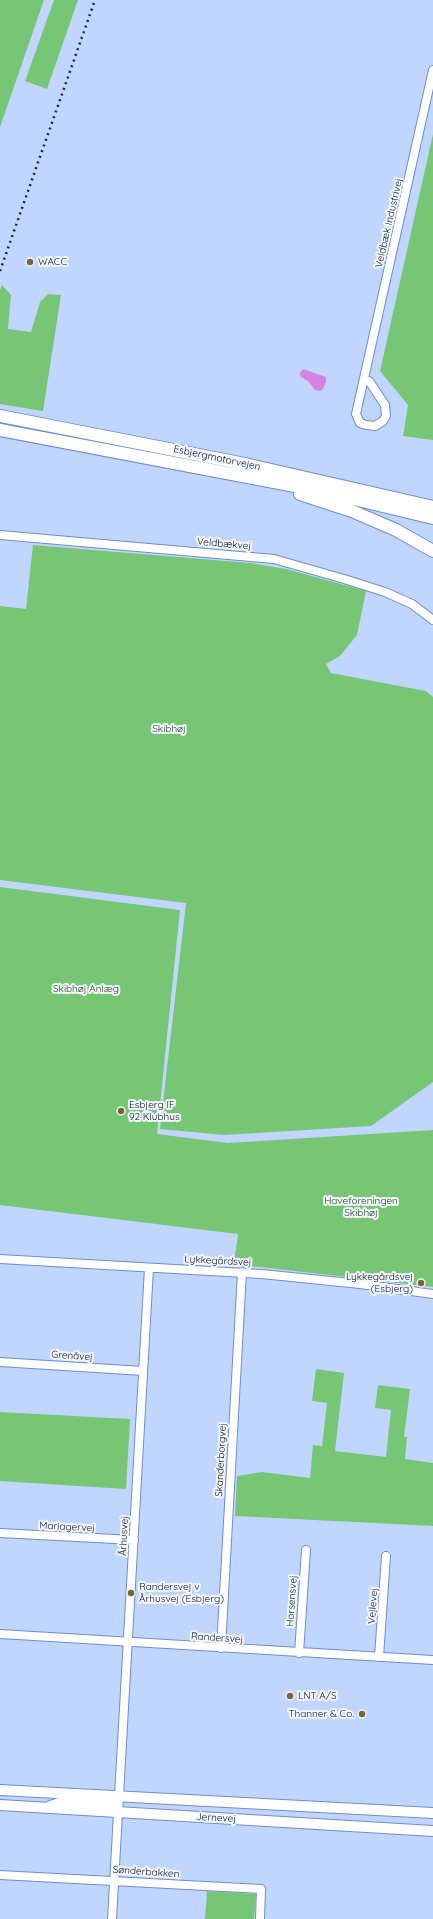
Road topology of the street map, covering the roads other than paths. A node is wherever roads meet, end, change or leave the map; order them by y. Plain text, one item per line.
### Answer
1 (433, 70) edge
2 (364, 380) junction
3 (0, 416) edge
4 (0, 430) edge
5 (241, 476) junction
6 (430, 506) edge
7 (433, 518) edge
8 (0, 535) edge
9 (433, 551) edge
10 (433, 620) edge
11 (0, 1259) edge
12 (149, 1268) junction
13 (242, 1272) junction
14 (433, 1294) edge
15 (0, 1362) edge
16 (143, 1370) junction
17 (0, 1533) edge
18 (134, 1540) junction
19 (306, 1550) dead end
20 (386, 1556) dead end
21 (0, 1634) edge
22 (128, 1643) junction
23 (220, 1648) junction
24 (299, 1653) junction
25 (379, 1657) junction
26 (433, 1660) edge
27 (0, 1790) edge
28 (184, 1801) junction
29 (0, 1805) edge
30 (119, 1805) junction
31 (46, 1808) junction
32 (433, 1813) edge
33 (433, 1831) edge
34 (0, 1874) edge
35 (114, 1880) junction
36 (112, 1919) edge
37 (260, 1919) edge

1 - 2 street, Veldbæk Industrivej
2 - 2 street, Veldbæk Industrivej
3 - 6 highway, Esbjergmotorvejen
4 - 5 highway, Esbjergmotorvejen
5 - 7 highway, Esbjergmotorvejen
5 - 9 highway
8 - 10 street, Veldbækvej
11 - 12 street, Lykkegårdsvej
12 - 13 street, Lykkegårdsvej
12 - 16 street, Århusvej
13 - 14 street, Lykkegårdsvej
13 - 23 street, Skanderborgvej
15 - 16 street, Grenåvej
16 - 18 street, Århusvej
17 - 18 street, Mariagervej
18 - 22 street, Århusvej
19 - 24 street, Horsensvej
20 - 25 street, Vejlevej
21 - 22 street, Randersvej
22 - 23 street, Randersvej
22 - 30 street, Århusvej
23 - 24 street, Randersvej
24 - 25 street, Randersvej
25 - 26 street, Randersvej
27 - 30 main road, Jernevej
28 - 30 main road, Jernevej
28 - 30 main road
28 - 32 main road, Jernevej
29 - 31 main road, Jernevej
30 - 31 main road, Jernevej
30 - 31 main road
30 - 33 main road, Jernevej
30 - 35 street, Århusvej
34 - 35 street, Sønderbakken
35 - 36 street, Århusvej
35 - 37 street, Sønderbakken

